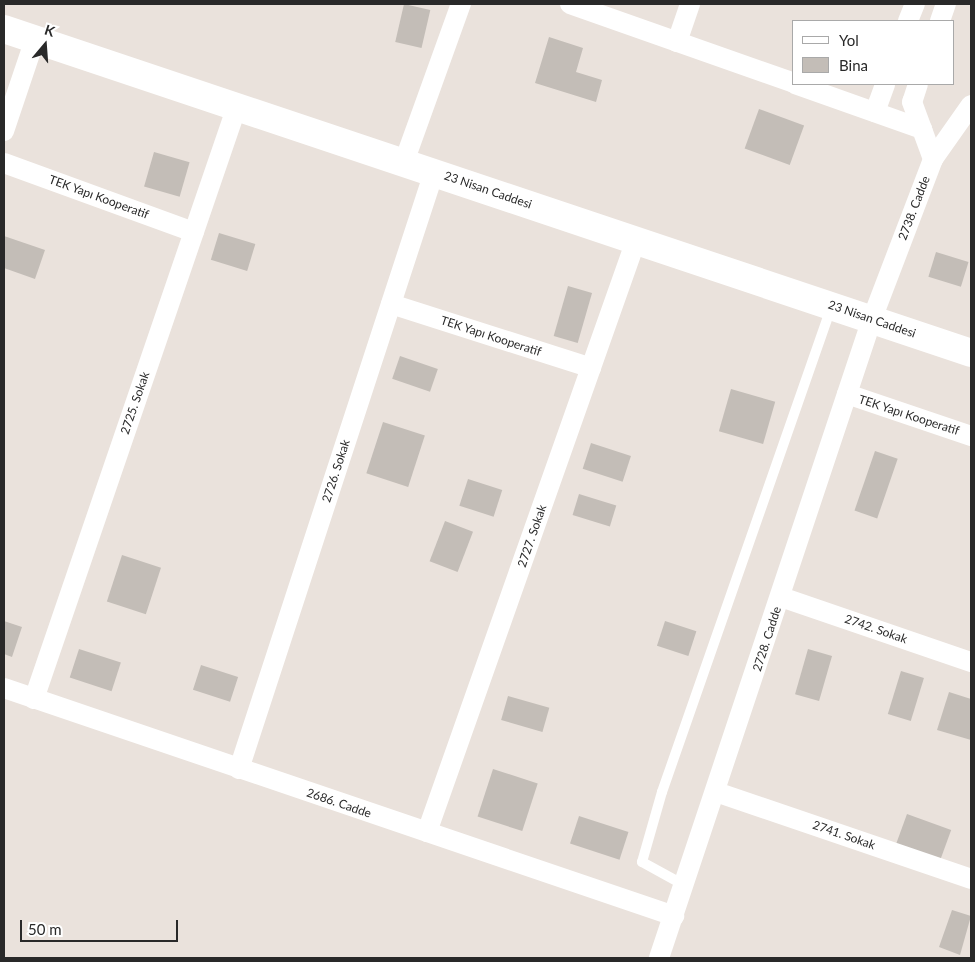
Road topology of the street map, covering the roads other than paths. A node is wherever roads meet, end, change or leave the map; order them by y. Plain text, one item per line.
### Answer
1 (461, 4) edge
2 (570, 4) edge
3 (690, 4) edge
4 (915, 4) edge
5 (946, 4) edge
6 (908, 20) edge
7 (940, 20) edge
8 (4, 29) edge
9 (35, 39) junction
10 (676, 42) junction
11 (792, 83) edge
12 (797, 85) edge
13 (885, 85) edge
14 (918, 85) edge
15 (971, 105) edge
16 (237, 106) junction
17 (875, 112) junction
18 (922, 129) junction
19 (4, 131) edge
20 (932, 159) junction
21 (4, 162) edge
22 (404, 162) junction
23 (434, 172) junction
24 (194, 232) junction
25 (636, 240) junction
26 (391, 304) junction
27 (832, 306) junction
28 (872, 319) junction
29 (971, 353) edge
30 (591, 368) junction
31 (847, 394) junction
32 (971, 436) edge
33 (781, 596) junction
34 (971, 662) edge
35 (4, 688) edge
36 (34, 699) junction
37 (239, 769) junction
38 (716, 792) junction
39 (427, 832) junction
40 (971, 879) edge
41 (684, 884) junction
42 (674, 916) junction
43 (659, 958) edge

1 - 22 street
2 - 10 street
3 - 10 street
4 - 6 street
5 - 7 street
8 - 9 main road, 23 Nisan Caddesi
9 - 16 main road, 23 Nisan Caddesi
9 - 19 street
10 - 11 street
12 - 17 street
13 - 17 street
14 - 18 street
15 - 20 street, 2738. Cadde
16 - 22 main road, 23 Nisan Caddesi
16 - 24 street, 2725. Sokak
17 - 18 street
18 - 20 street
20 - 28 street, 2738. Cadde
21 - 24 street, TEK Yapı Kooperatif
22 - 23 main road, 23 Nisan Caddesi
23 - 25 main road, 23 Nisan Caddesi
23 - 26 street, 2726. Sokak
24 - 36 street, 2725. Sokak
25 - 27 main road, 23 Nisan Caddesi
25 - 30 street, 2727. Sokak
26 - 30 street, TEK Yapı Kooperatif
26 - 37 street, 2726. Sokak
27 - 28 main road, 23 Nisan Caddesi
27 - 41 lane
28 - 29 main road, 23 Nisan Caddesi
28 - 31 street, 2728. Cadde
30 - 39 street, 2727. Sokak
31 - 32 street, TEK Yapı Kooperatif
31 - 33 street, 2728. Cadde
33 - 34 street, 2742. Sokak
33 - 38 street, 2728. Cadde
35 - 36 street, 2686. Cadde
36 - 37 street, 2686. Cadde
37 - 39 street, 2686. Cadde
38 - 40 street, 2741. Sokak
38 - 41 street, 2728. Cadde
39 - 42 street, 2686. Cadde
41 - 42 street, 2728. Cadde
42 - 43 street, 2728. Cadde

